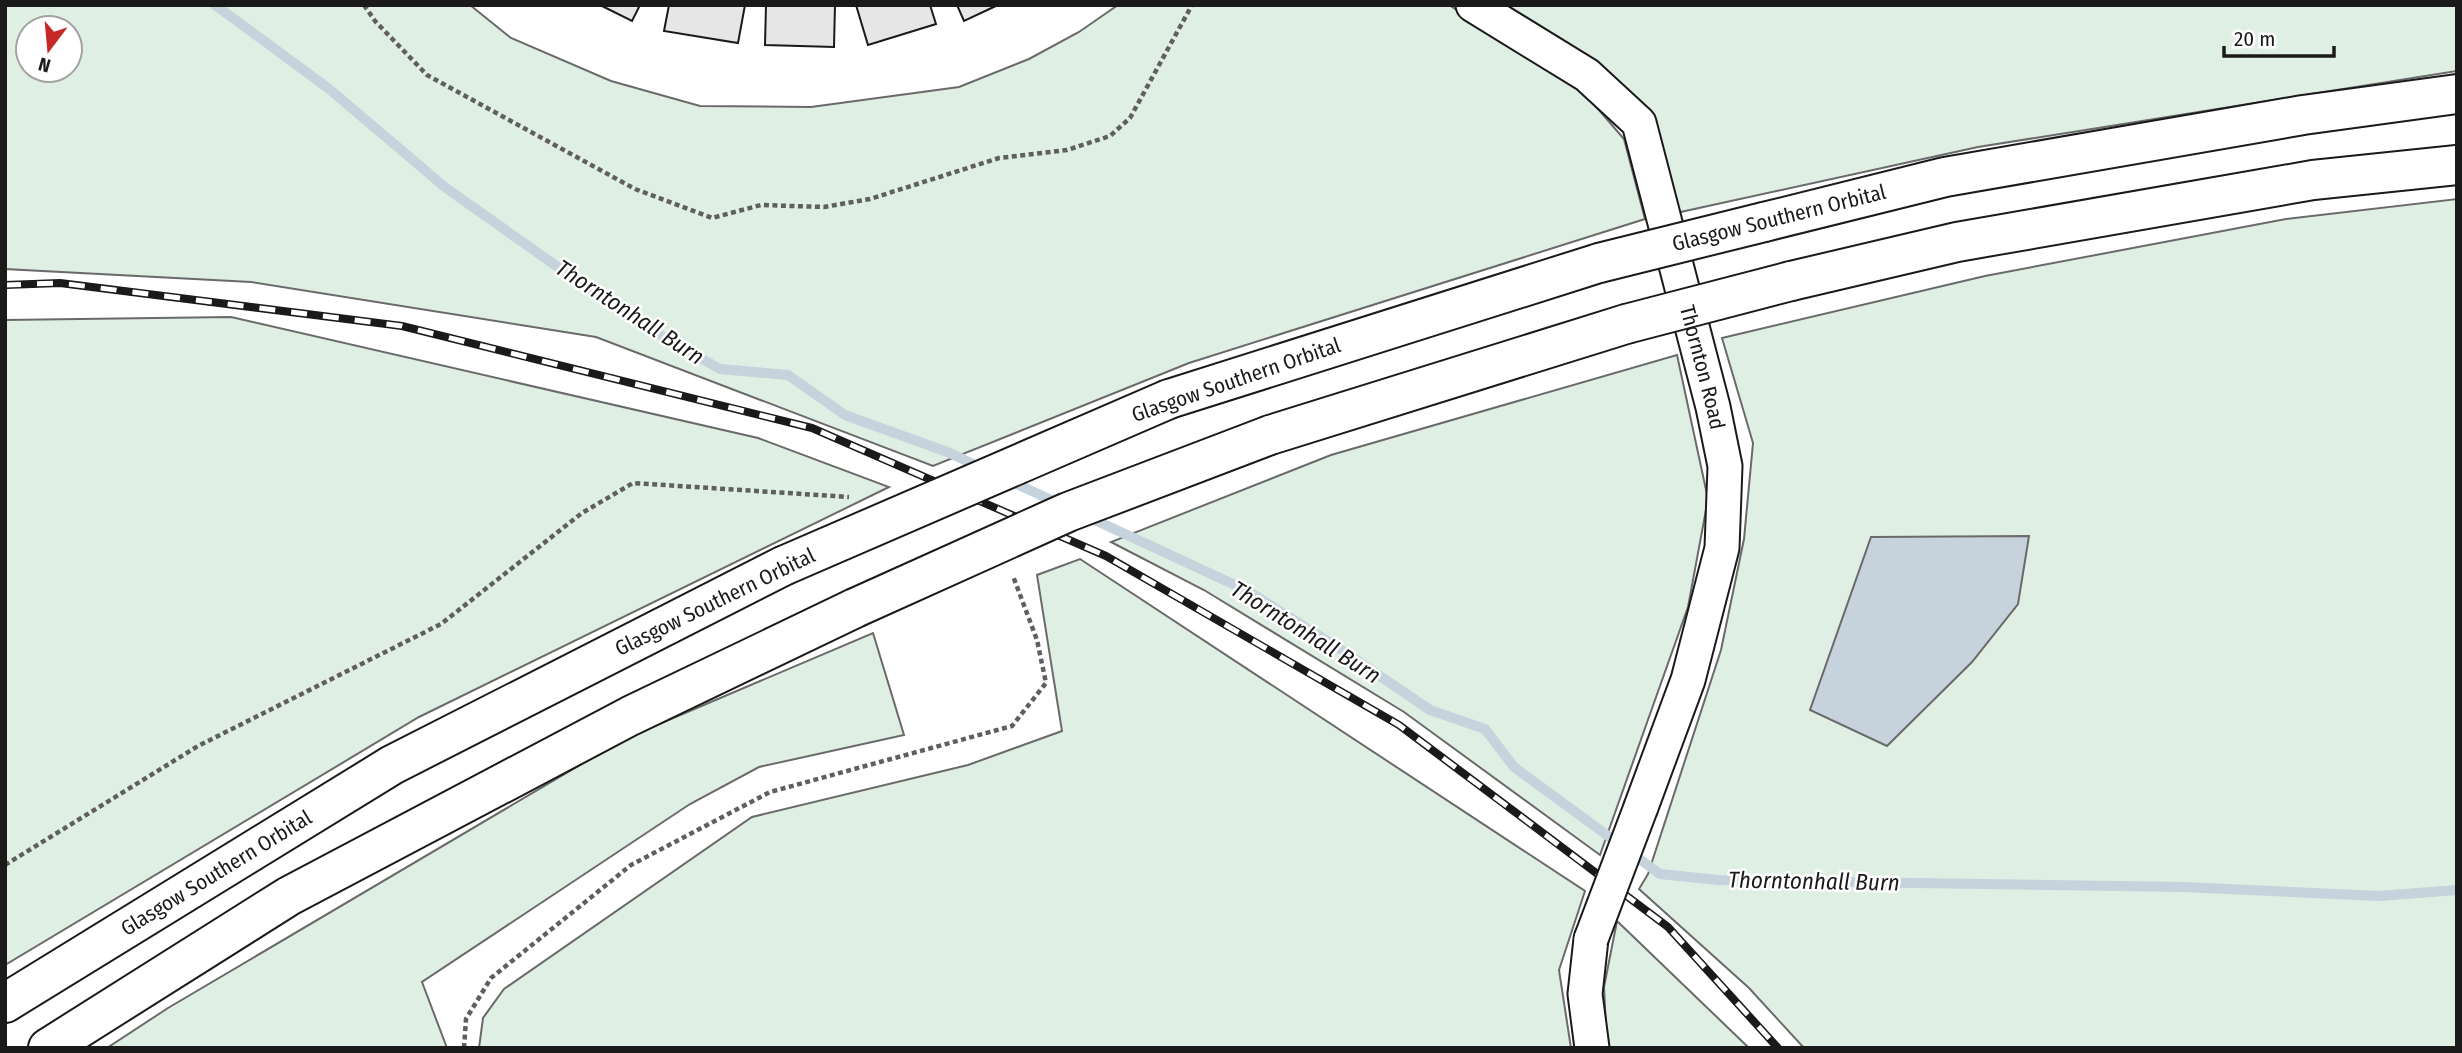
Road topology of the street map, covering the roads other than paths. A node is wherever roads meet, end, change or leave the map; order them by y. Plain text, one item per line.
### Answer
1 (1473, 5) edge
2 (2457, 94) edge
3 (2457, 165) edge
4 (5, 1003) edge
5 (48, 1048) edge
6 (1592, 1048) edge

1 - 6 street, Thornton Road, bridge
2 - 4 highway, Glasgow Southern Orbital, bridge
3 - 5 highway, bridge

